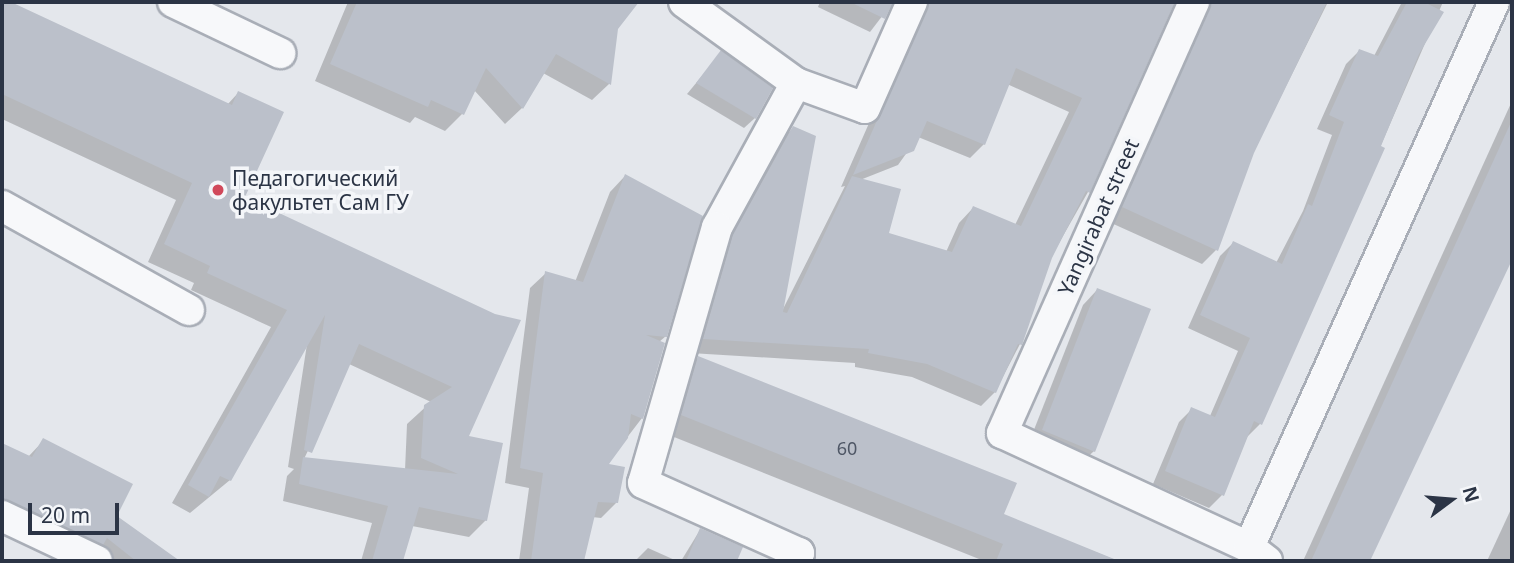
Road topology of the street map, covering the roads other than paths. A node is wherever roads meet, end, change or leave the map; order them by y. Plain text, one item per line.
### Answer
1 (173, 2) edge
2 (684, 2) edge
3 (912, 2) edge
4 (1194, 2) edge
5 (1493, 2) edge
6 (280, 53) dead end
7 (796, 83) junction
8 (2, 206) edge
9 (189, 310) dead end
10 (2, 516) edge
11 (1258, 554) edge
12 (804, 558) edge
13 (97, 561) edge

1 - 6 street
2 - 7 street
3 - 7 street
4 - 11 street
5 - 11 street
7 - 12 street
8 - 9 street
10 - 13 street

